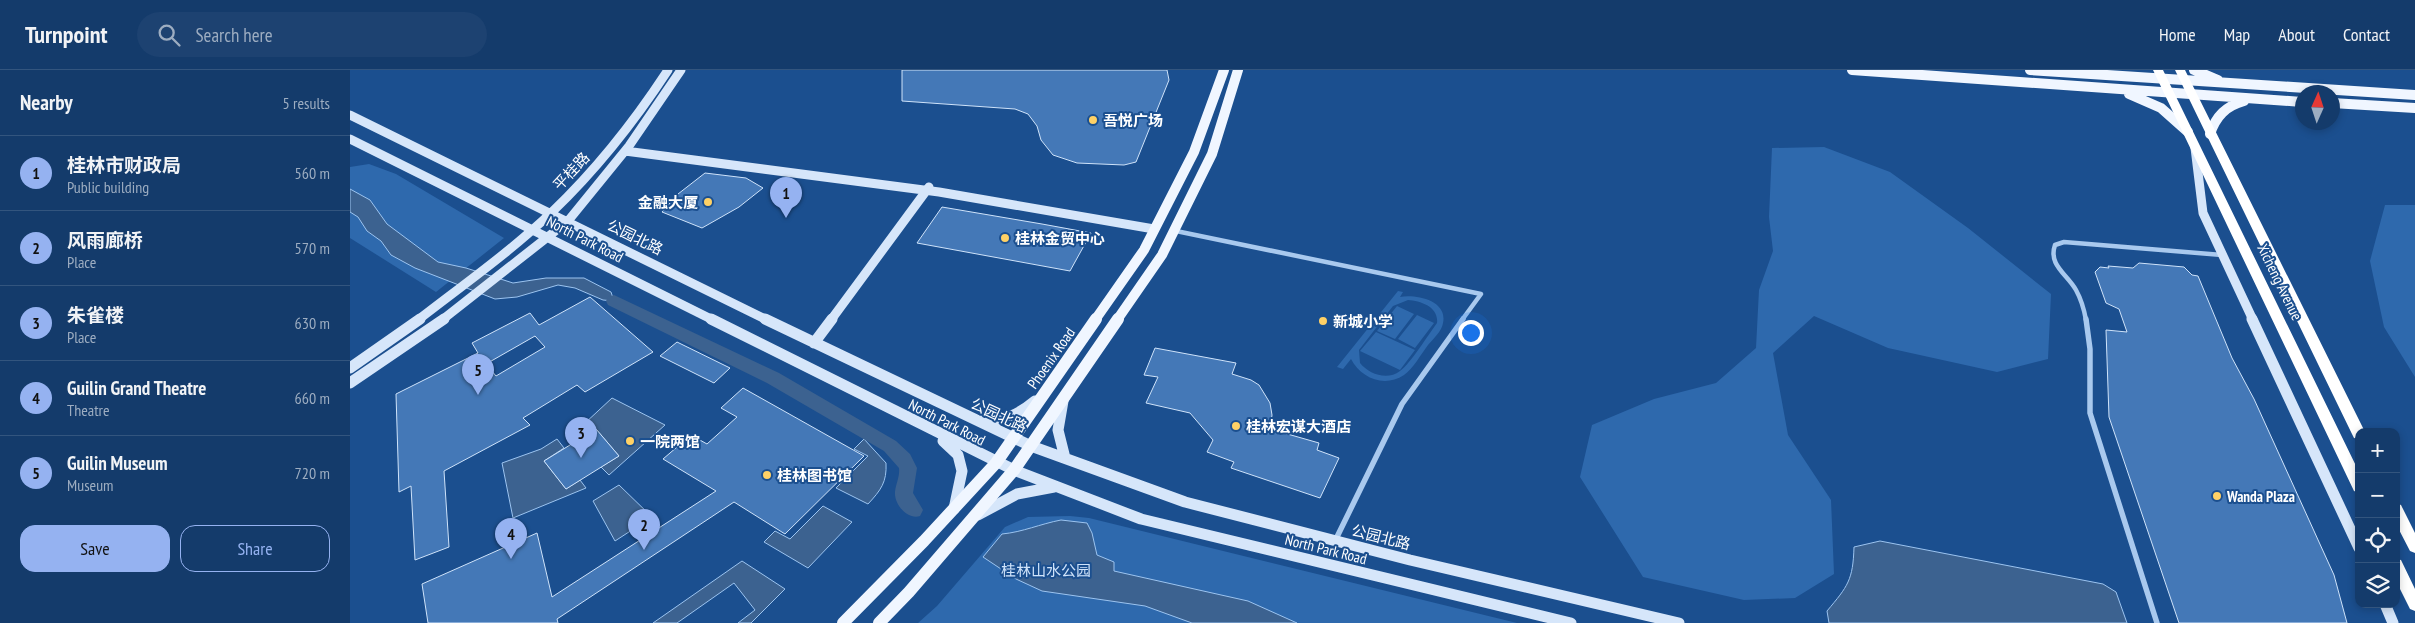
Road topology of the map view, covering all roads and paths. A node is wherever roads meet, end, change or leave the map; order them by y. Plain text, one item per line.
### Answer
1 (668, 70) edge
2 (681, 70) edge
3 (1224, 70) edge
4 (1238, 70) edge
5 (1852, 70) edge
6 (2030, 70) edge
7 (2117, 70) edge
8 (2180, 70) edge
9 (2194, 70) edge
10 (2160, 74) edge
11 (2097, 75) junction
12 (2186, 82) junction
13 (2234, 84) junction
14 (2103, 87) junction
15 (2169, 93) junction
16 (2190, 94) junction
17 (2415, 96) edge
18 (2250, 99) junction
19 (2295, 102) edge
20 (2340, 104) edge
21 (2415, 108) edge
22 (350, 115) edge
23 (2188, 132) junction
24 (2210, 134) junction
25 (350, 139) edge
26 (2194, 145) junction
27 (627, 148) junction
28 (926, 187) junction
29 (551, 213) junction
30 (568, 221) junction
31 (1155, 227) junction
32 (532, 229) junction
33 (1176, 231) junction
34 (548, 238) junction
35 (2222, 255) junction
36 (812, 342) junction
37 (350, 368) edge
38 (350, 383) edge
39 (1045, 392) junction
40 (1064, 398) junction
41 (976, 421) junction
42 (2356, 428) edge
43 (934, 432) junction
44 (1013, 439) junction
45 (1031, 446) junction
46 (1065, 458) junction
47 (996, 463) junction
48 (1014, 470) junction
49 (2355, 479) edge
50 (1056, 486) junction
51 (954, 509) junction
52 (2400, 517) edge
53 (972, 518) junction
54 (2355, 539) edge
55 (1336, 541) junction
56 (2415, 547) edge
57 (2400, 573) edge
58 (2415, 604) edge
59 (2386, 608) edge
60 (843, 623) edge
61 (879, 623) edge
62 (1570, 623) edge
63 (1680, 623) edge
64 (2157, 623) edge
65 (2393, 623) edge

1 - 29 main road, 平桂路
2 - 27 main road, 平桂路
3 - 31 main road, Phoenix Road
4 - 33 main road
5 - 14 main road
6 - 11 main road
7 - 11 main road
8 - 12 highway, Xicheng Avenue
9 - 13 main road
10 - 11 main road
10 - 12 main road
10 - 15 highway, Xicheng Avenue
12 - 13 main road
12 - 16 highway, Xicheng Avenue
13 - 17 main road
14 - 15 main road
14 - 23 main road
15 - 16 main road
15 - 23 highway, Xicheng Avenue
16 - 18 main road
16 - 24 highway, Xicheng Avenue
18 - 19 main road
18 - 24 main road
20 - 21 main road
22 - 29 main road, 公园北路
23 - 26 highway, Xicheng Avenue
24 - 42 highway, Xicheng Avenue
25 - 32 main road, North Park Road
26 - 35 main road
26 - 49 highway, Xicheng Avenue
27 - 28 main road
27 - 30 main road, 平桂路
28 - 31 main road
28 - 36 main road
29 - 30 main road, 公园北路
29 - 32 main road, 平桂路
30 - 34 main road, 平桂路
30 - 36 main road, 公园北路
31 - 39 main road, Phoenix Road
32 - 34 main road, North Park Road
32 - 37 main road, 平桂路
33 - 40 main road
33 - 55 street
34 - 38 main road, 平桂路
34 - 43 main road, North Park Road
35 - 54 main road
35 - 64 street
36 - 41 main road, 公园北路
39 - 41 main road
39 - 44 main road, Phoenix Road
40 - 45 main road
40 - 46 main road
41 - 44 main road, 公园北路
43 - 47 main road, North Park Road
43 - 51 main road
44 - 45 main road, 公园北路
44 - 47 main road, Phoenix Road
45 - 46 main road, 公园北路
45 - 48 main road
46 - 55 main road, 公园北路
47 - 48 main road, North Park Road
47 - 51 main road, Phoenix Road
48 - 50 main road, North Park Road
48 - 53 main road
50 - 53 main road
50 - 62 main road, North Park Road
51 - 60 main road, Phoenix Road
52 - 56 highway
53 - 61 main road
55 - 63 main road, 公园北路
57 - 58 highway
59 - 65 main road

